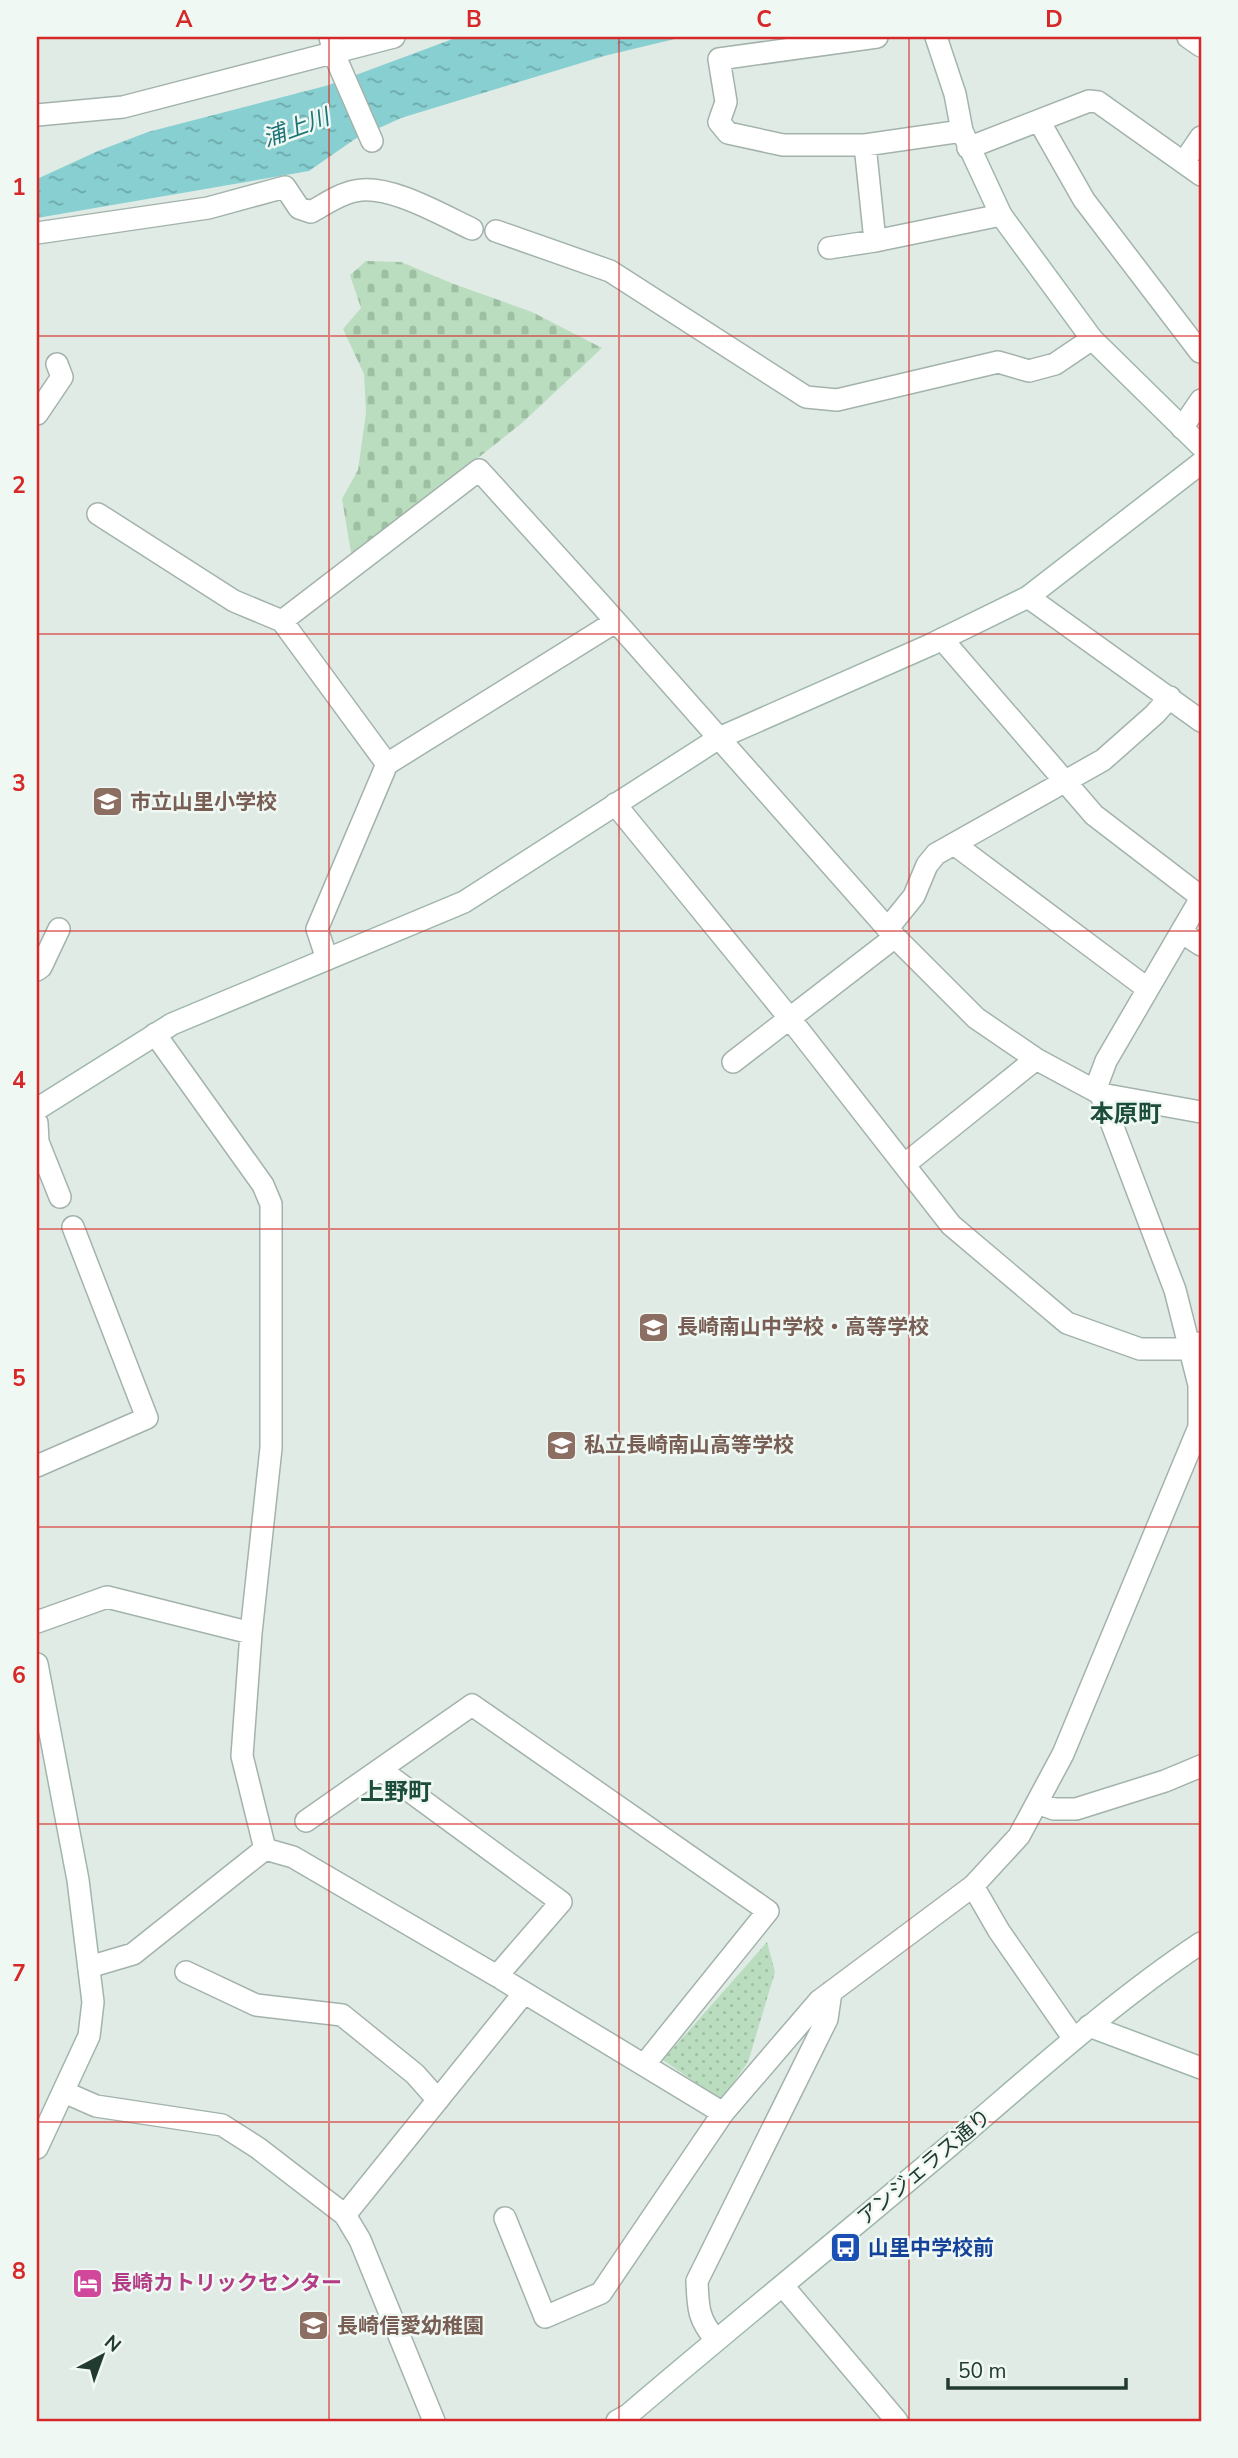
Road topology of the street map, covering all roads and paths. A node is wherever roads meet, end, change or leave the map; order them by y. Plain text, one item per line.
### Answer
1 (394, 37) edge
2 (877, 37) edge
3 (936, 37) edge
4 (1188, 37) edge
5 (332, 45) edge
6 (1201, 46) edge
7 (37, 115) edge
8 (1038, 121) junction
9 (1201, 137) edge
10 (965, 139) junction
11 (372, 141) dead end
12 (865, 145) junction
13 (1184, 162) junction
14 (1201, 175) edge
15 (1001, 215) junction
16 (472, 229) dead end
17 (496, 232) dead end
18 (37, 233) edge
19 (875, 241) junction
20 (829, 248) dead end
21 (1092, 338) junction
22 (1200, 352) edge
23 (57, 364) dead end
24 (1201, 400) edge
25 (37, 414) edge
26 (1182, 428) junction
27 (1201, 446) edge
28 (1201, 463) edge
29 (98, 514) dead end
30 (1028, 597) junction
31 (282, 621) junction
32 (615, 622) junction
33 (942, 639) junction
34 (1170, 697) junction
35 (1201, 721) edge
36 (719, 738) junction
37 (387, 764) junction
38 (1066, 782) junction
39 (615, 804) junction
40 (954, 844) junction
41 (1201, 898) edge
42 (59, 929) dead end
43 (891, 932) junction
44 (1181, 932) junction
45 (1201, 945) edge
46 (327, 959) junction
47 (37, 970) edge
48 (1148, 989) junction
49 (791, 1020) junction
50 (155, 1034) junction
51 (1035, 1059) junction
52 (733, 1062) dead end
53 (1101, 1094) junction
54 (37, 1109) edge
55 (1201, 1112) edge
56 (37, 1123) edge
57 (904, 1165) junction
58 (60, 1197) dead end
59 (73, 1227) dead end
60 (1195, 1345) edge
61 (37, 1466) edge
62 (37, 1622) edge
63 (251, 1633) junction
64 (37, 1664) edge
65 (1201, 1766) edge
66 (381, 1770) junction
67 (1037, 1803) junction
68 (306, 1821) dead end
69 (265, 1849) junction
70 (973, 1886) junction
71 (1201, 1943) edge
72 (89, 1967) junction
73 (186, 1972) dead end
74 (497, 1976) junction
75 (831, 1992) junction
76 (524, 1993) junction
77 (1082, 2033) junction
78 (644, 2066) junction
79 (1201, 2068) edge
80 (64, 2092) junction
81 (438, 2100) junction
82 (723, 2113) junction
83 (37, 2148) edge
84 (345, 2215) junction
85 (505, 2218) dead end
86 (783, 2286) junction
87 (716, 2340) junction
88 (434, 2421) edge
89 (617, 2421) edge
90 (897, 2421) edge

1 - 5 street
2 - 12 street
3 - 10 street
4 - 6 street
5 - 7 street
5 - 11 street
8 - 10 street
8 - 13 street
8 - 22 street
9 - 13 street
10 - 12 street
10 - 15 street
12 - 19 street
13 - 14 street
15 - 19 street
15 - 21 street
16 - 18 street
17 - 21 street
19 - 20 street
21 - 26 street
23 - 25 street
24 - 26 street
26 - 27 street
28 - 30 street
29 - 31 street
30 - 33 street
30 - 34 street
31 - 32 street
31 - 37 street
32 - 36 street
32 - 37 street
33 - 36 street
33 - 38 street
34 - 35 street
34 - 38 street
36 - 39 street
36 - 43 street
37 - 46 street
38 - 40 street
38 - 41 street
39 - 46 street
39 - 49 street
40 - 43 street
40 - 48 street
41 - 44 street
42 - 47 street
43 - 49 street
43 - 51 street
44 - 45 street
44 - 48 street
46 - 50 street
48 - 53 street
49 - 52 street
49 - 57 street
50 - 54 street
50 - 63 street
51 - 53 street
51 - 57 street
53 - 55 street
53 - 60 street
56 - 58 street
57 - 60 street
59 - 61 street
60 - 67 street
62 - 63 street
63 - 69 street
64 - 72 street
65 - 67 street
66 - 68 street
66 - 74 street
66 - 78 street
67 - 70 street
69 - 72 street
69 - 74 street
70 - 75 street
70 - 77 street
71 - 77 street, アンジェラス通り
72 - 80 street
73 - 81 street
74 - 76 street
75 - 82 street
75 - 87 street
76 - 78 street
76 - 81 street
77 - 79 street
77 - 86 street, アンジェラス通り
78 - 82 street
80 - 83 street
80 - 84 street
81 - 84 street
82 - 85 street
84 - 88 street
86 - 87 street, アンジェラス通り
86 - 90 street
87 - 89 street, アンジェラス通り

